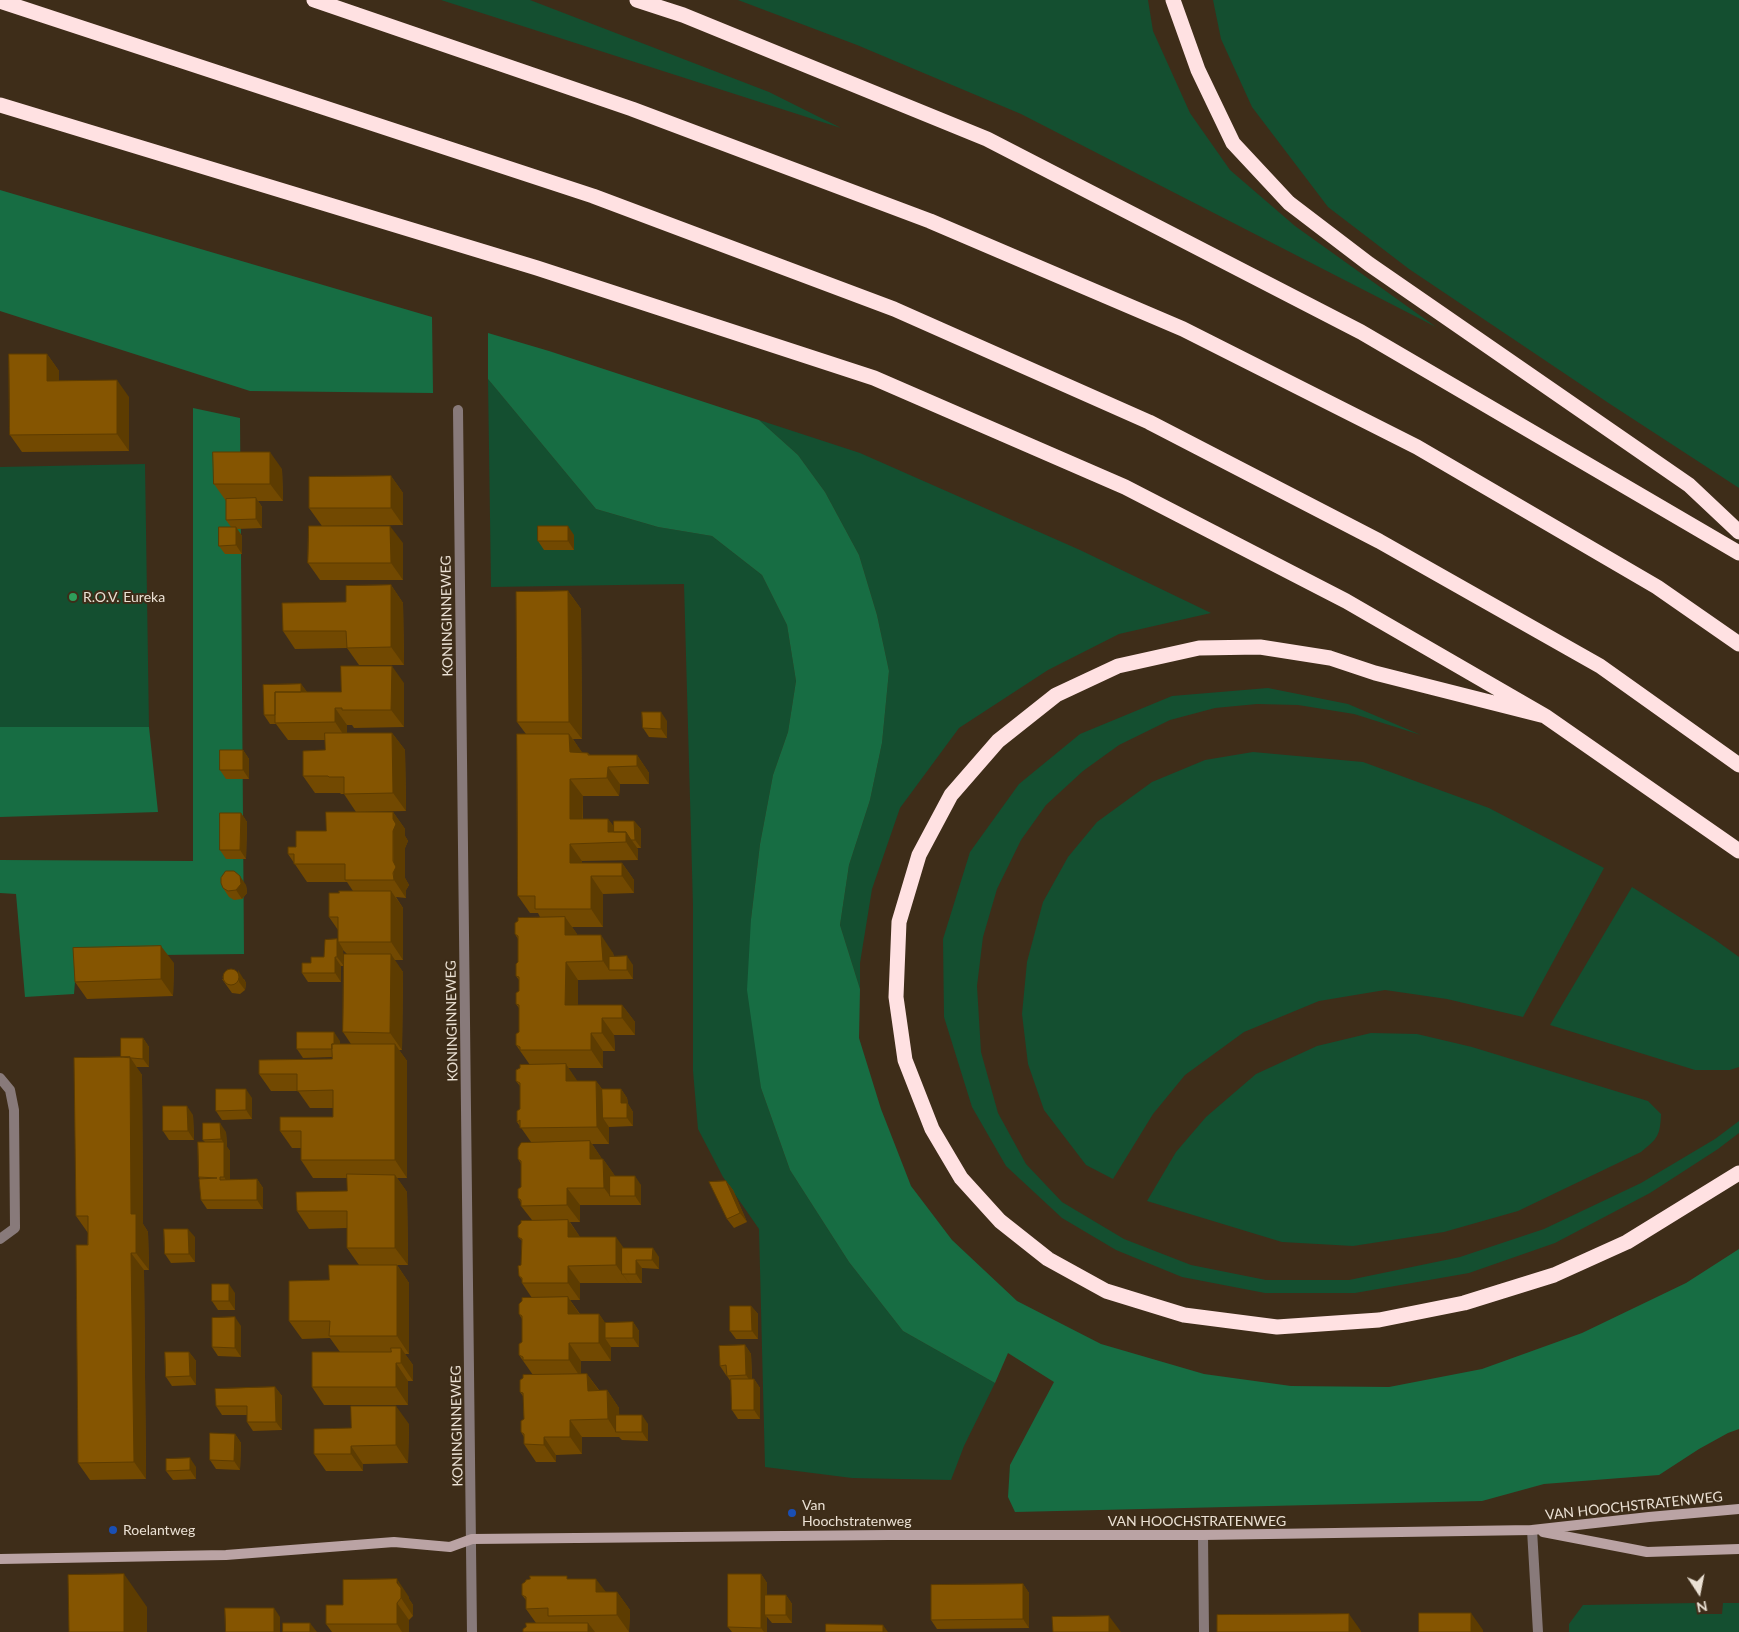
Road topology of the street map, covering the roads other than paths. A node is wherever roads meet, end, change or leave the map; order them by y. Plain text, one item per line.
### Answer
1 (0, 0) edge
2 (314, 0) edge
3 (637, 0) edge
4 (1173, 0) edge
5 (0, 105) edge
6 (458, 410) dead end
7 (1739, 532) edge
8 (1739, 553) edge
9 (1739, 644) edge
10 (1545, 716) junction
11 (1739, 765) edge
12 (1739, 851) edge
13 (0, 1078) edge
14 (1739, 1173) edge
15 (0, 1239) edge
16 (1739, 1509) edge
17 (1532, 1530) junction
18 (1202, 1535) junction
19 (472, 1539) junction
20 (1739, 1549) edge
21 (0, 1559) edge
22 (472, 1632) edge
23 (1204, 1632) edge
24 (1538, 1632) edge

1 - 11 highway
2 - 9 highway
3 - 8 highway
4 - 7 highway
5 - 10 highway
6 - 19 street, KONINGINNEWEG
10 - 12 highway
10 - 14 highway
13 - 15 street
16 - 17 street, VAN HOOCHSTRATENWEG
17 - 18 street, VAN HOOCHSTRATENWEG
17 - 20 street, VAN HOOCHSTRATENWEG
17 - 24 street
18 - 19 street, VAN HOOCHSTRATENWEG
18 - 23 street
19 - 21 street
19 - 22 street, KONINGINNEWEG

